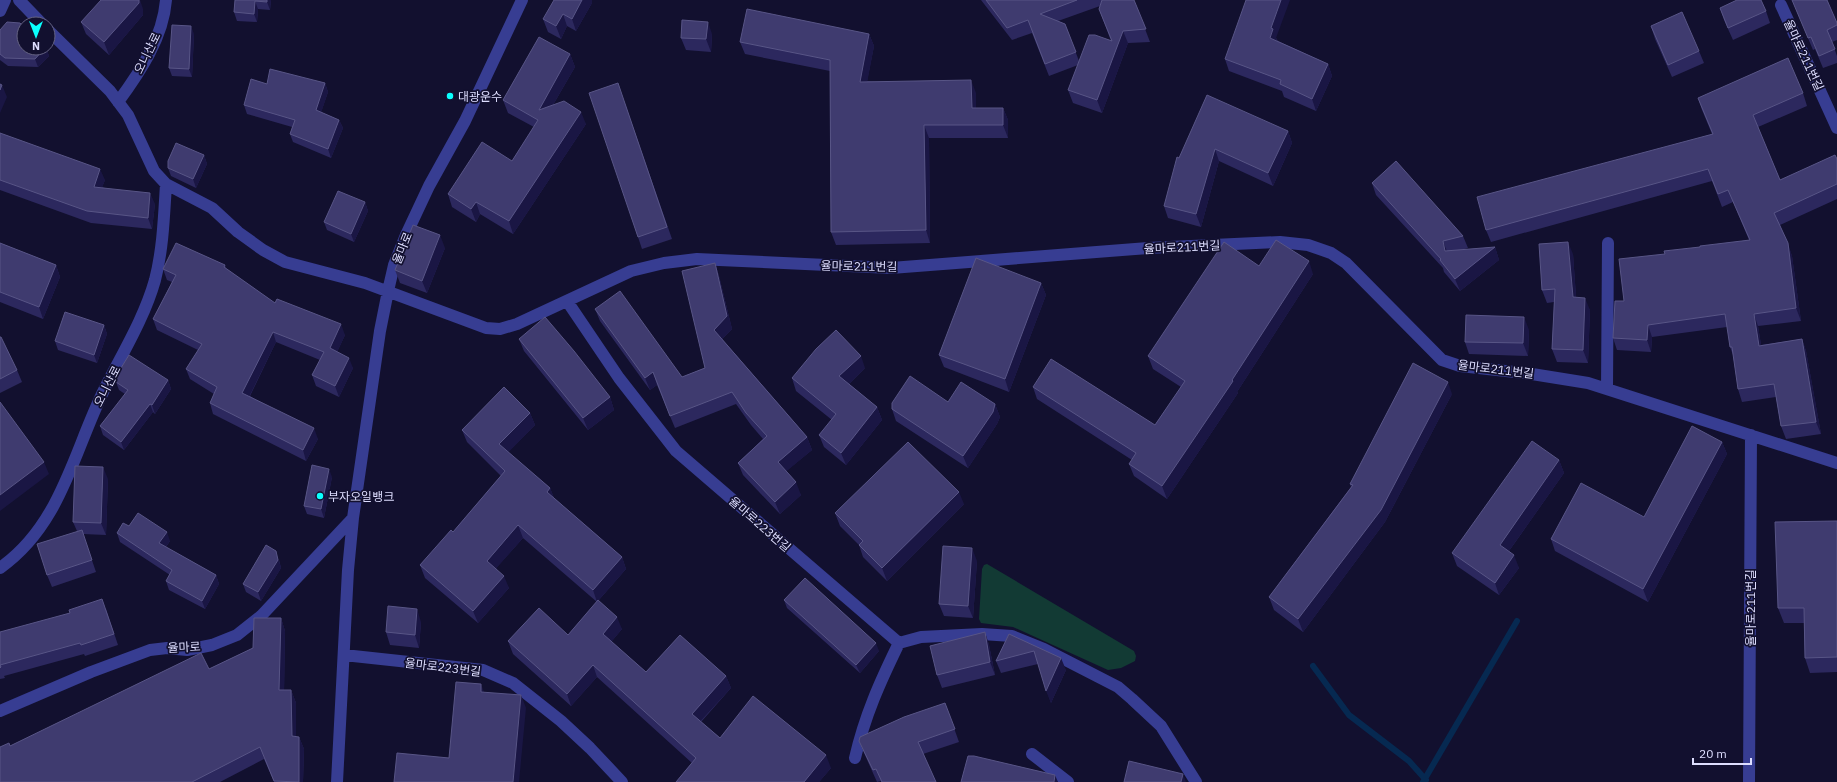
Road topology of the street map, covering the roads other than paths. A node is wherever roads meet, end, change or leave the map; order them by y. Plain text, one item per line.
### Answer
1 (5, 0) edge
2 (19, 0) edge
3 (166, 0) edge
4 (522, 0) edge
5 (1781, 5) dead end
6 (0, 11) edge
7 (34, 16) edge
8 (56, 38) edge
9 (118, 102) junction
10 (1837, 128) edge
11 (166, 184) junction
12 (1608, 243) dead end
13 (388, 291) junction
14 (567, 301) junction
15 (1607, 389) junction
16 (1751, 435) junction
17 (1837, 463) edge
18 (353, 518) junction
19 (0, 568) edge
20 (899, 643) junction
21 (344, 655) junction
22 (0, 711) edge
23 (1032, 754) dead end
24 (855, 758) dead end
25 (338, 782) edge
26 (622, 782) edge
27 (1068, 782) edge
28 (1196, 782) edge
29 (1749, 782) edge

1 - 6 street
2 - 7 street
3 - 9 street, 오니산로
4 - 13 street, 율마로
5 - 10 street, 율마로211번길
8 - 9 street
9 - 11 street
11 - 13 street
11 - 19 street, 오니산로
12 - 15 street
13 - 14 street, 율마로211번길
13 - 18 street, 율마로
14 - 15 street, 율마로211번길
14 - 20 street, 율마로223번길
15 - 16 street, 율마로211번길
16 - 17 street, 율마로211번길
16 - 29 street, 율마로211번길
18 - 21 street, 율마로
18 - 22 street, 율마로
20 - 24 street
20 - 28 street
21 - 25 street, 율마로
21 - 26 street, 율마로223번길
23 - 27 street

